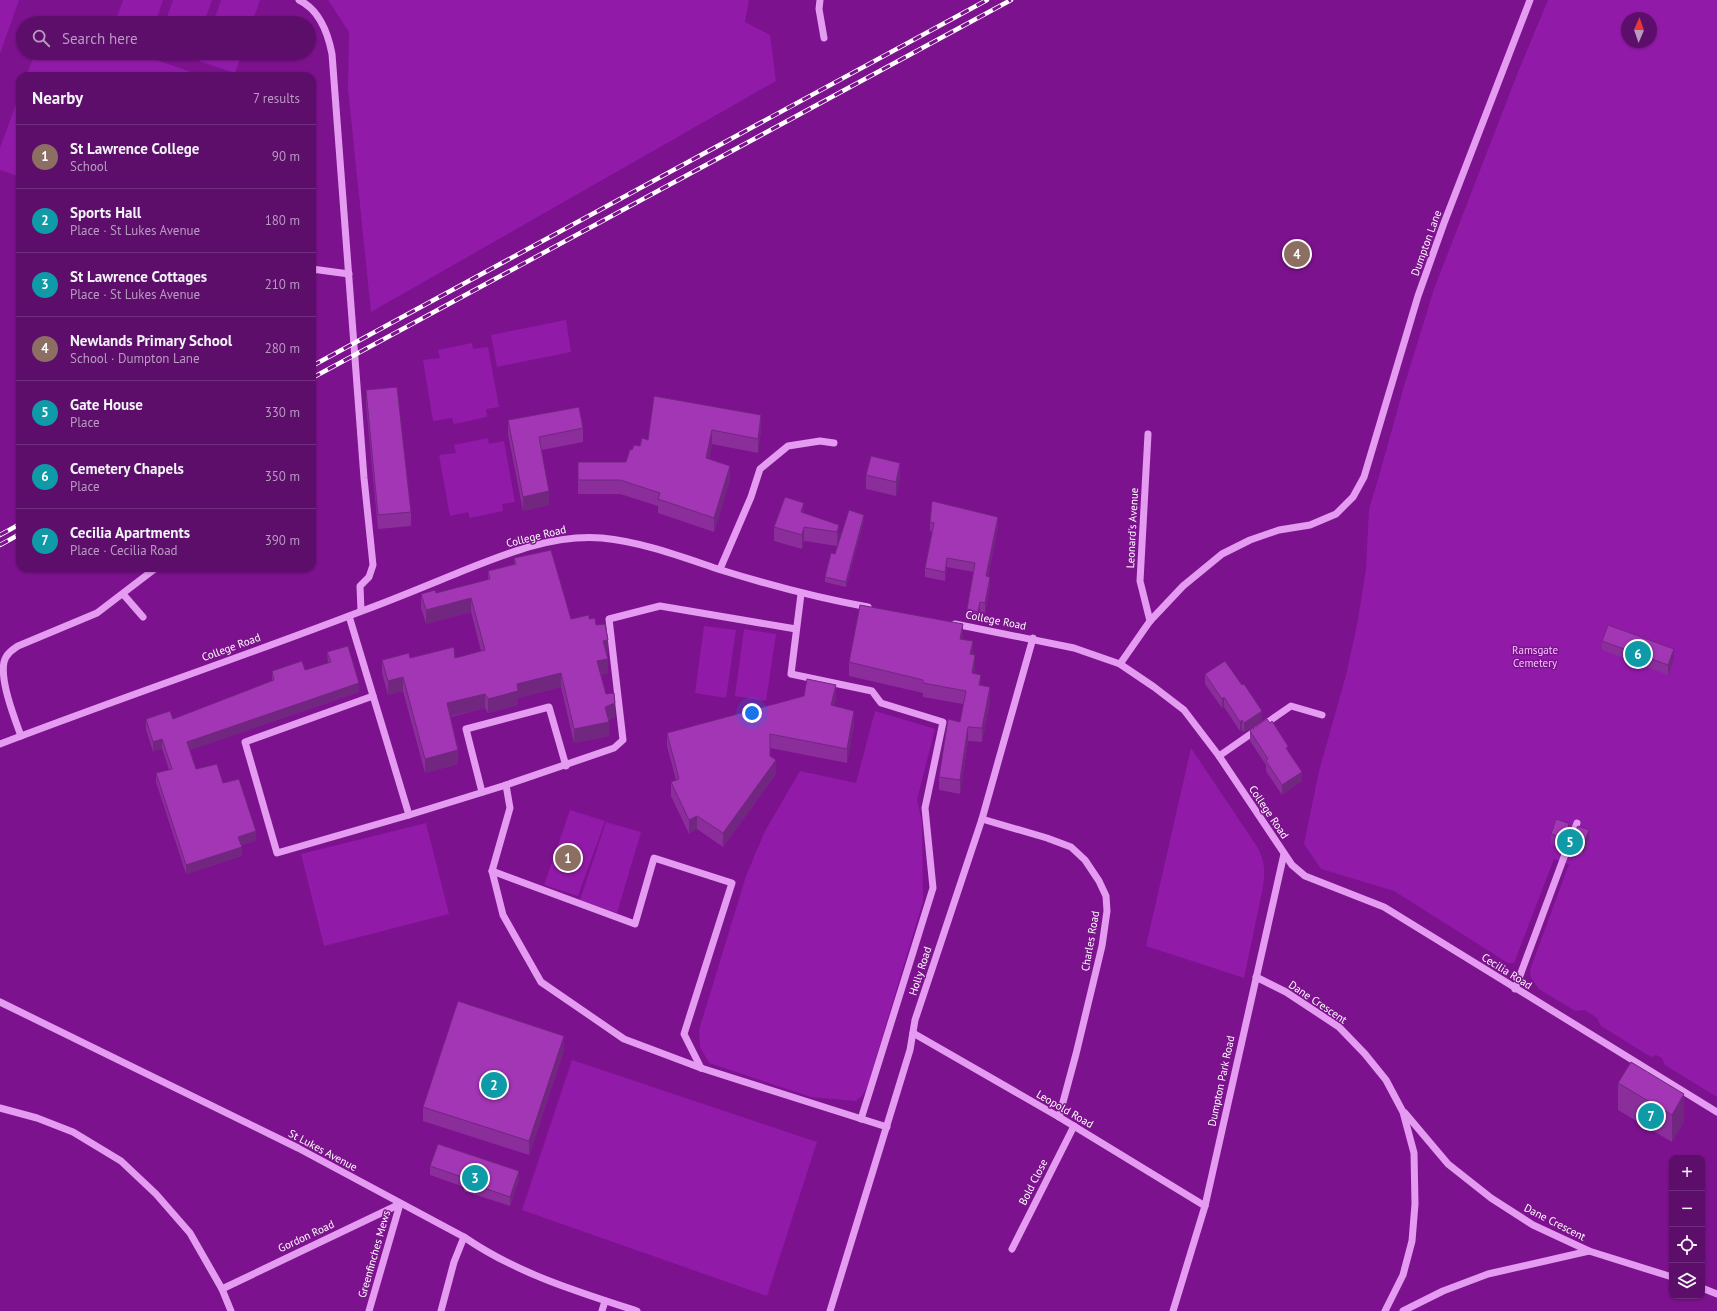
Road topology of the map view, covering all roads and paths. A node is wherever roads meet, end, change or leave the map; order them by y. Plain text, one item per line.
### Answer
1 (299, 0) edge
2 (820, 0) edge
3 (1530, 0) edge
4 (824, 38) dead end
5 (316, 270) edge
6 (349, 274) junction
7 (1148, 434) dead end
8 (834, 443) dead end
9 (720, 569) junction
10 (151, 572) edge
11 (123, 594) junction
12 (801, 594) junction
13 (879, 609) edge
14 (361, 611) junction
15 (349, 616) junction
16 (143, 617) dead end
17 (1150, 621) junction
18 (948, 622) edge
19 (796, 629) junction
20 (1032, 638) junction
21 (1120, 664) junction
22 (1, 668) edge
23 (373, 696) junction
24 (1322, 715) dead end
25 (21, 736) junction
26 (0, 744) edge
27 (1219, 756) junction
28 (566, 766) junction
29 (506, 785) junction
30 (482, 792) junction
31 (409, 815) junction
32 (982, 819) junction
33 (1577, 823) dead end
34 (1572, 834) edge
35 (1567, 849) dead end
36 (1284, 854) junction
37 (492, 871) junction
38 (1256, 977) junction
39 (1515, 989) junction
40 (0, 1002) edge
41 (913, 1033) junction
42 (701, 1068) junction
43 (0, 1108) edge
44 (1403, 1112) junction
45 (1717, 1112) edge
46 (1059, 1117) junction
47 (862, 1119) junction
48 (1074, 1126) junction
49 (887, 1127) junction
50 (400, 1204) junction
51 (1205, 1206) junction
52 (464, 1237) junction
53 (1012, 1248) dead end
54 (1589, 1251) junction
55 (1669, 1276) edge
56 (222, 1288) junction
57 (1705, 1289) edge
58 (1717, 1294) edge
59 (605, 1300) junction
60 (231, 1311) edge
61 (369, 1311) edge
62 (441, 1311) edge
63 (602, 1311) edge
64 (637, 1311) edge
65 (830, 1311) edge
66 (1173, 1311) edge
67 (1385, 1311) edge
68 (1403, 1311) edge

1 - 6 street
2 - 4 street
3 - 17 street, Dumpton Lane
5 - 6 street
6 - 14 street
7 - 17 street, Leonard's Avenue
8 - 9 street
9 - 12 street, College Road
9 - 14 street, College Road
10 - 11 street
11 - 16 street
11 - 22 street
12 - 13 street, College Road
12 - 19 street
14 - 15 street, College Road
15 - 23 street
15 - 25 street, College Road
17 - 21 street
18 - 20 street, College Road
19 - 28 street
19 - 47 street
20 - 21 street, College Road
20 - 32 street, Holly Road
21 - 27 street, College Road
22 - 25 street
23 - 31 street
23 - 31 street
24 - 27 street
25 - 26 street, College Road
27 - 36 street, College Road
28 - 29 street
28 - 30 street
29 - 30 street
29 - 37 street
30 - 31 street
32 - 41 street, Holly Road
32 - 46 street, Charles Road
33 - 34 street
35 - 39 street
36 - 38 street, Dumpton Park Road
36 - 39 street, Cecilia Road
37 - 42 street
37 - 42 street
38 - 44 street, Dane Crescent
38 - 51 street, Dumpton Park Road
39 - 45 street, Cecilia Road
40 - 50 street, St Lukes Avenue
41 - 46 street, Leopold Road
41 - 49 street, Holly Road
42 - 47 street
43 - 56 street
44 - 54 street, Dane Crescent
44 - 67 street, Dane Crescent
46 - 48 street, Leopold Road
47 - 49 street
48 - 51 street, Leopold Road
48 - 53 street, Bold Close
49 - 65 street, Holly Road
50 - 52 street, St Lukes Avenue
50 - 56 street, Gordon Road
50 - 61 street, Greenfinches Mews
51 - 66 street, Dumpton Park Road
52 - 59 street, St Lukes Avenue
52 - 62 street
54 - 55 street
54 - 68 street, Dane Crescent
56 - 60 street
57 - 58 street
59 - 63 street
59 - 64 street, St Lukes Avenue

